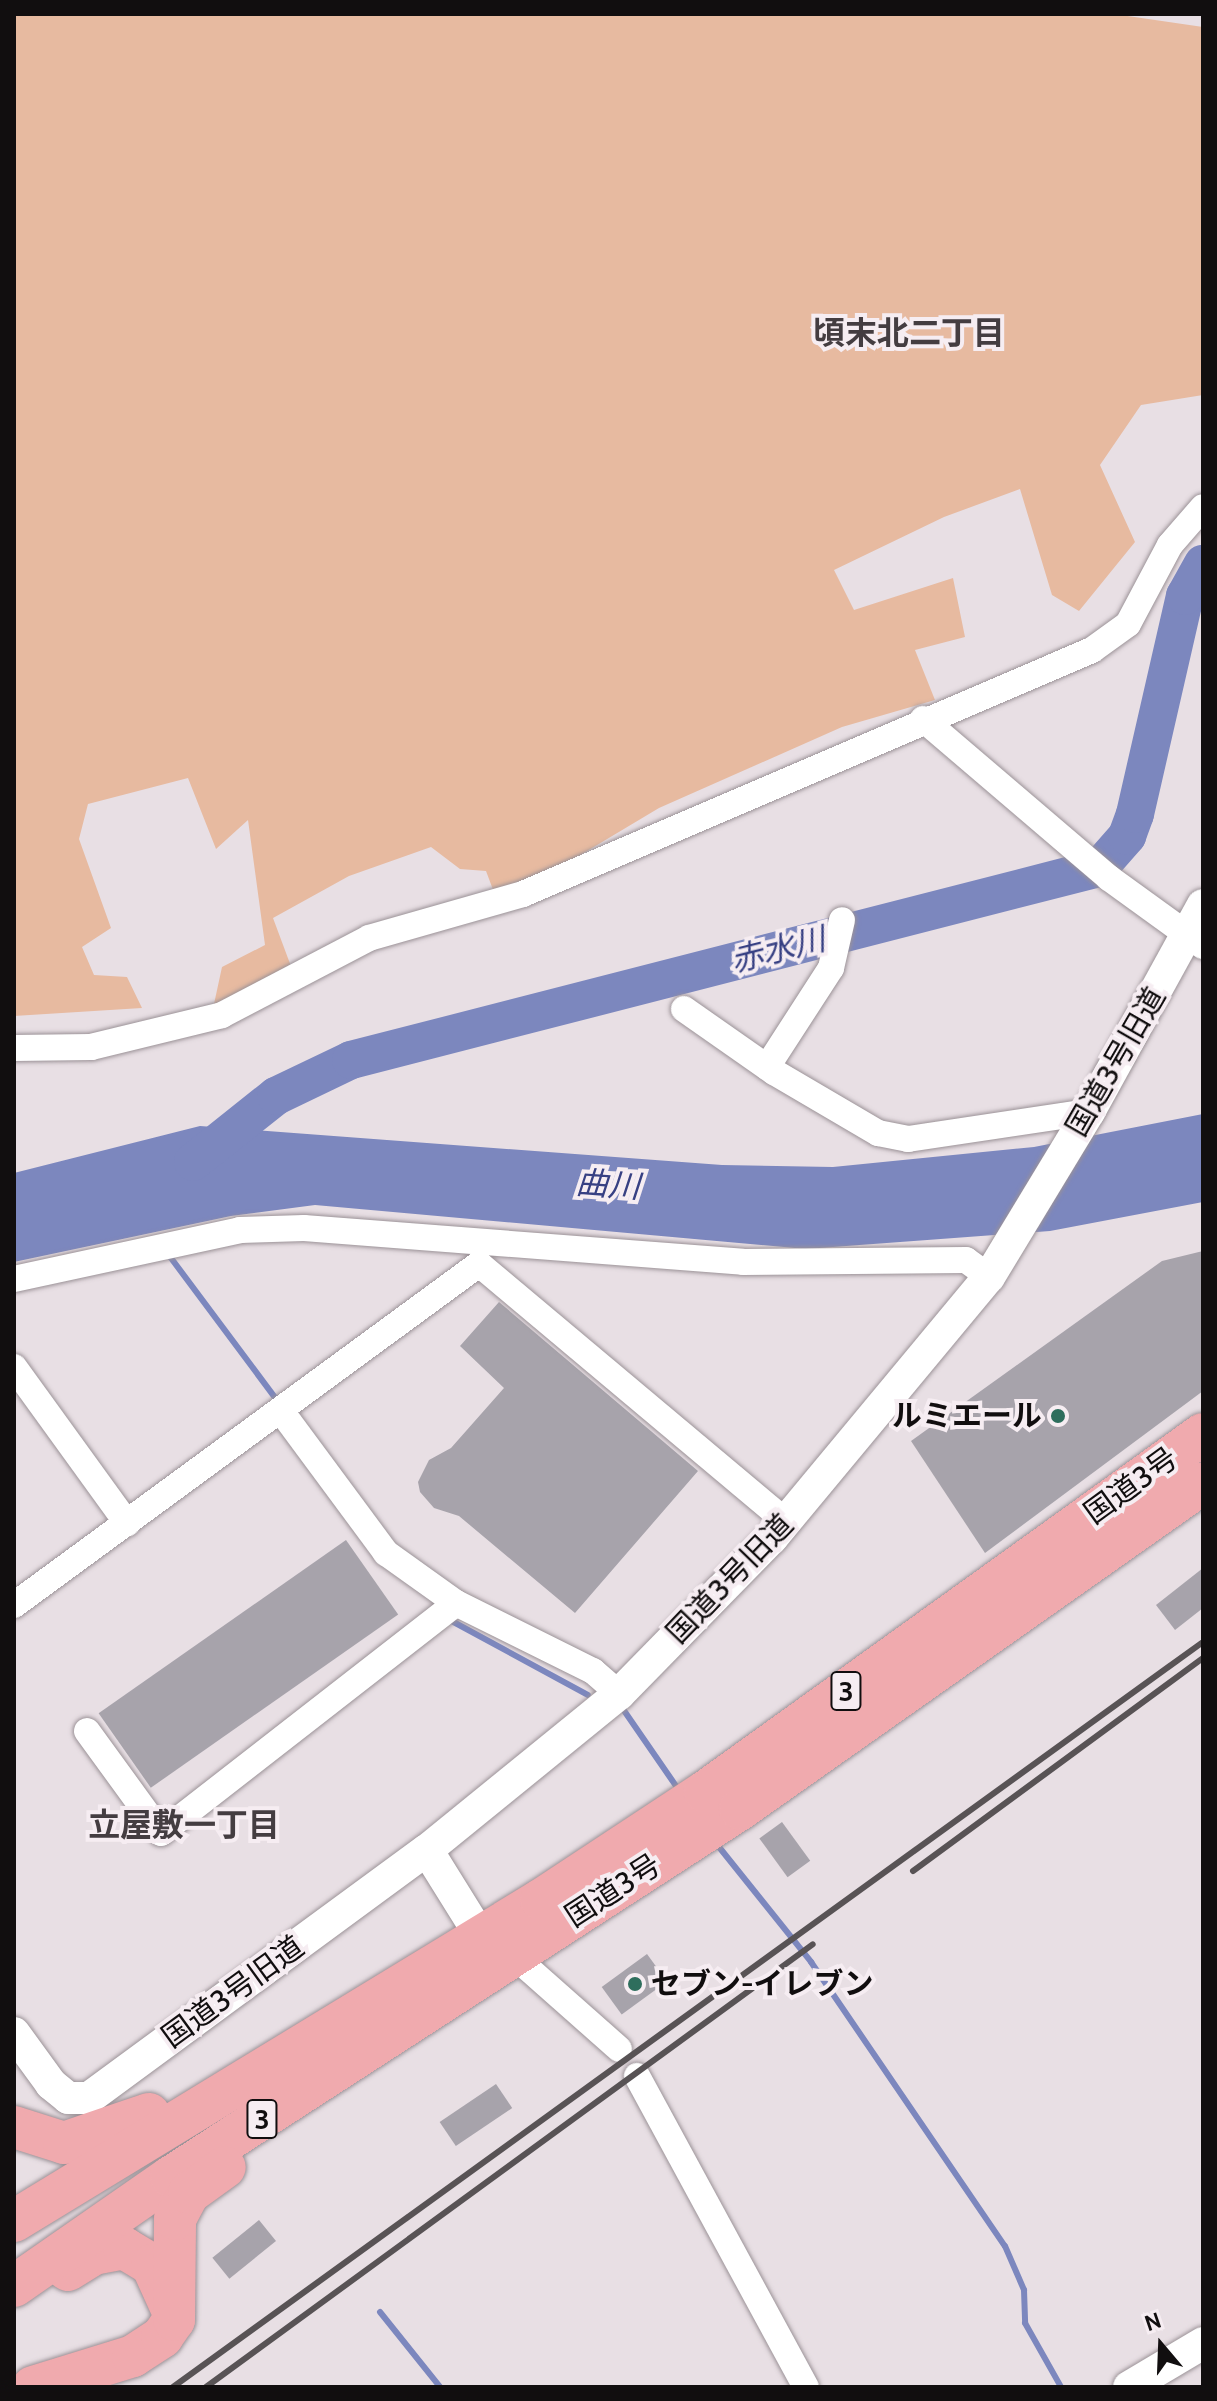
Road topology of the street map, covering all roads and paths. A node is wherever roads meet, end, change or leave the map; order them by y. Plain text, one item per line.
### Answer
1 (1203, 507) edge
2 (923, 719) junction
3 (1203, 905) edge
4 (842, 920) dead end
5 (1195, 942) edge
6 (684, 1009) dead end
7 (14, 1048) edge
8 (767, 1067) junction
9 (1081, 1124) junction
10 (989, 1277) junction
11 (14, 1279) edge
12 (14, 1367) edge
13 (281, 1411) junction
14 (1203, 1434) edge
15 (1203, 1483) edge
16 (786, 1522) junction
17 (127, 1523) junction
18 (456, 1603) junction
19 (14, 1605) edge
20 (619, 1694) junction
21 (87, 1731) dead end
22 (427, 1850) junction
23 (497, 1945) junction
24 (14, 2033) edge
25 (373, 2049) junction
26 (619, 2049) dead end
27 (246, 2075) junction
28 (637, 2076) dead end
29 (14, 2127) edge
30 (14, 2221) edge
31 (14, 2286) edge
32 (14, 2301) edge
33 (172, 2310) junction
34 (1203, 2343) edge
35 (33, 2387) edge
36 (806, 2387) edge
37 (1129, 2387) edge

1 - 2 street
2 - 5 street
2 - 7 street
3 - 5 street, 国道3号旧道
4 - 8 street
5 - 9 street, 国道3号旧道
6 - 8 street
8 - 9 street
9 - 10 street, 国道3号旧道
10 - 11 street
10 - 16 street, 国道3号旧道
12 - 17 street
13 - 16 street
13 - 17 street
13 - 18 street
14 - 23 highway, 国道3号 / 3
15 - 23 highway, 国道3号 / 3
16 - 20 street, 国道3号旧道
17 - 19 street
18 - 20 street
18 - 21 street
20 - 22 street, 国道3号旧道
22 - 23 street
22 - 24 street, 国道3号旧道
23 - 25 highway, 国道3号 / 3
23 - 26 street
23 - 27 highway, 国道3号 / 3
25 - 31 highway, 国道3号 / 3
25 - 33 highway
27 - 29 highway
27 - 30 highway, 国道3号 / 3
28 - 36 street
32 - 33 highway
33 - 35 highway
34 - 37 street

